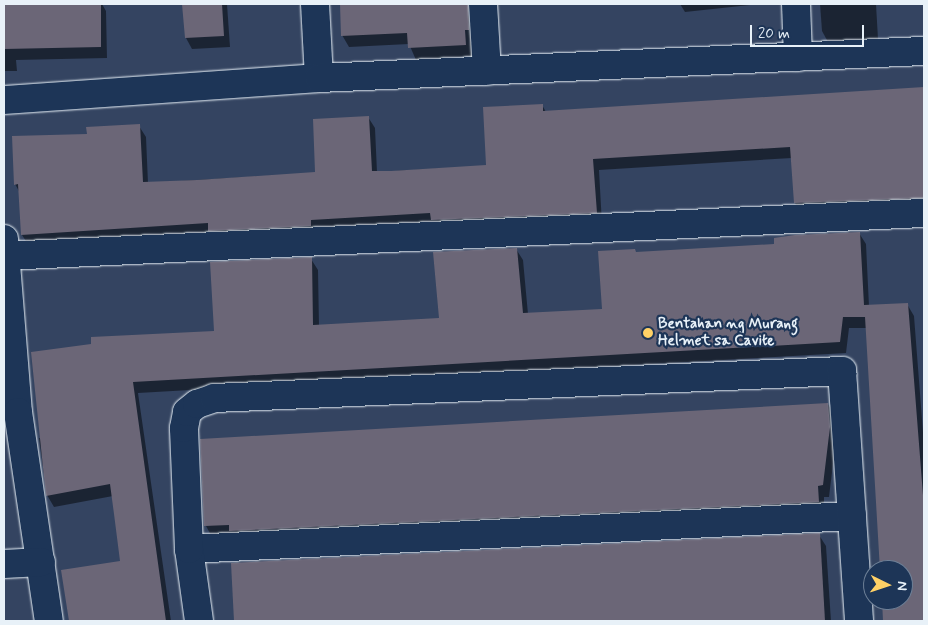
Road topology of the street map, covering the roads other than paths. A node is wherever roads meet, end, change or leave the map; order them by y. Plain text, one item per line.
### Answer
1 (314, 4) edge
2 (483, 4) edge
3 (796, 4) edge
4 (924, 51) edge
5 (798, 56) junction
6 (487, 71) junction
7 (320, 78) junction
8 (4, 100) edge
9 (924, 213) edge
10 (4, 250) edge
11 (11, 413) edge
12 (852, 516) junction
13 (189, 549) junction
14 (42, 562) junction
15 (4, 564) edge
16 (48, 621) edge
17 (199, 621) edge
18 (859, 621) edge

1 - 7 street
2 - 6 street
3 - 5 street
4 - 5 street
5 - 6 street
6 - 7 street
7 - 8 street
9 - 10 street
10 - 11 street
11 - 14 street
12 - 13 street
12 - 13 street
12 - 18 street
13 - 17 street
14 - 15 street
14 - 16 street

